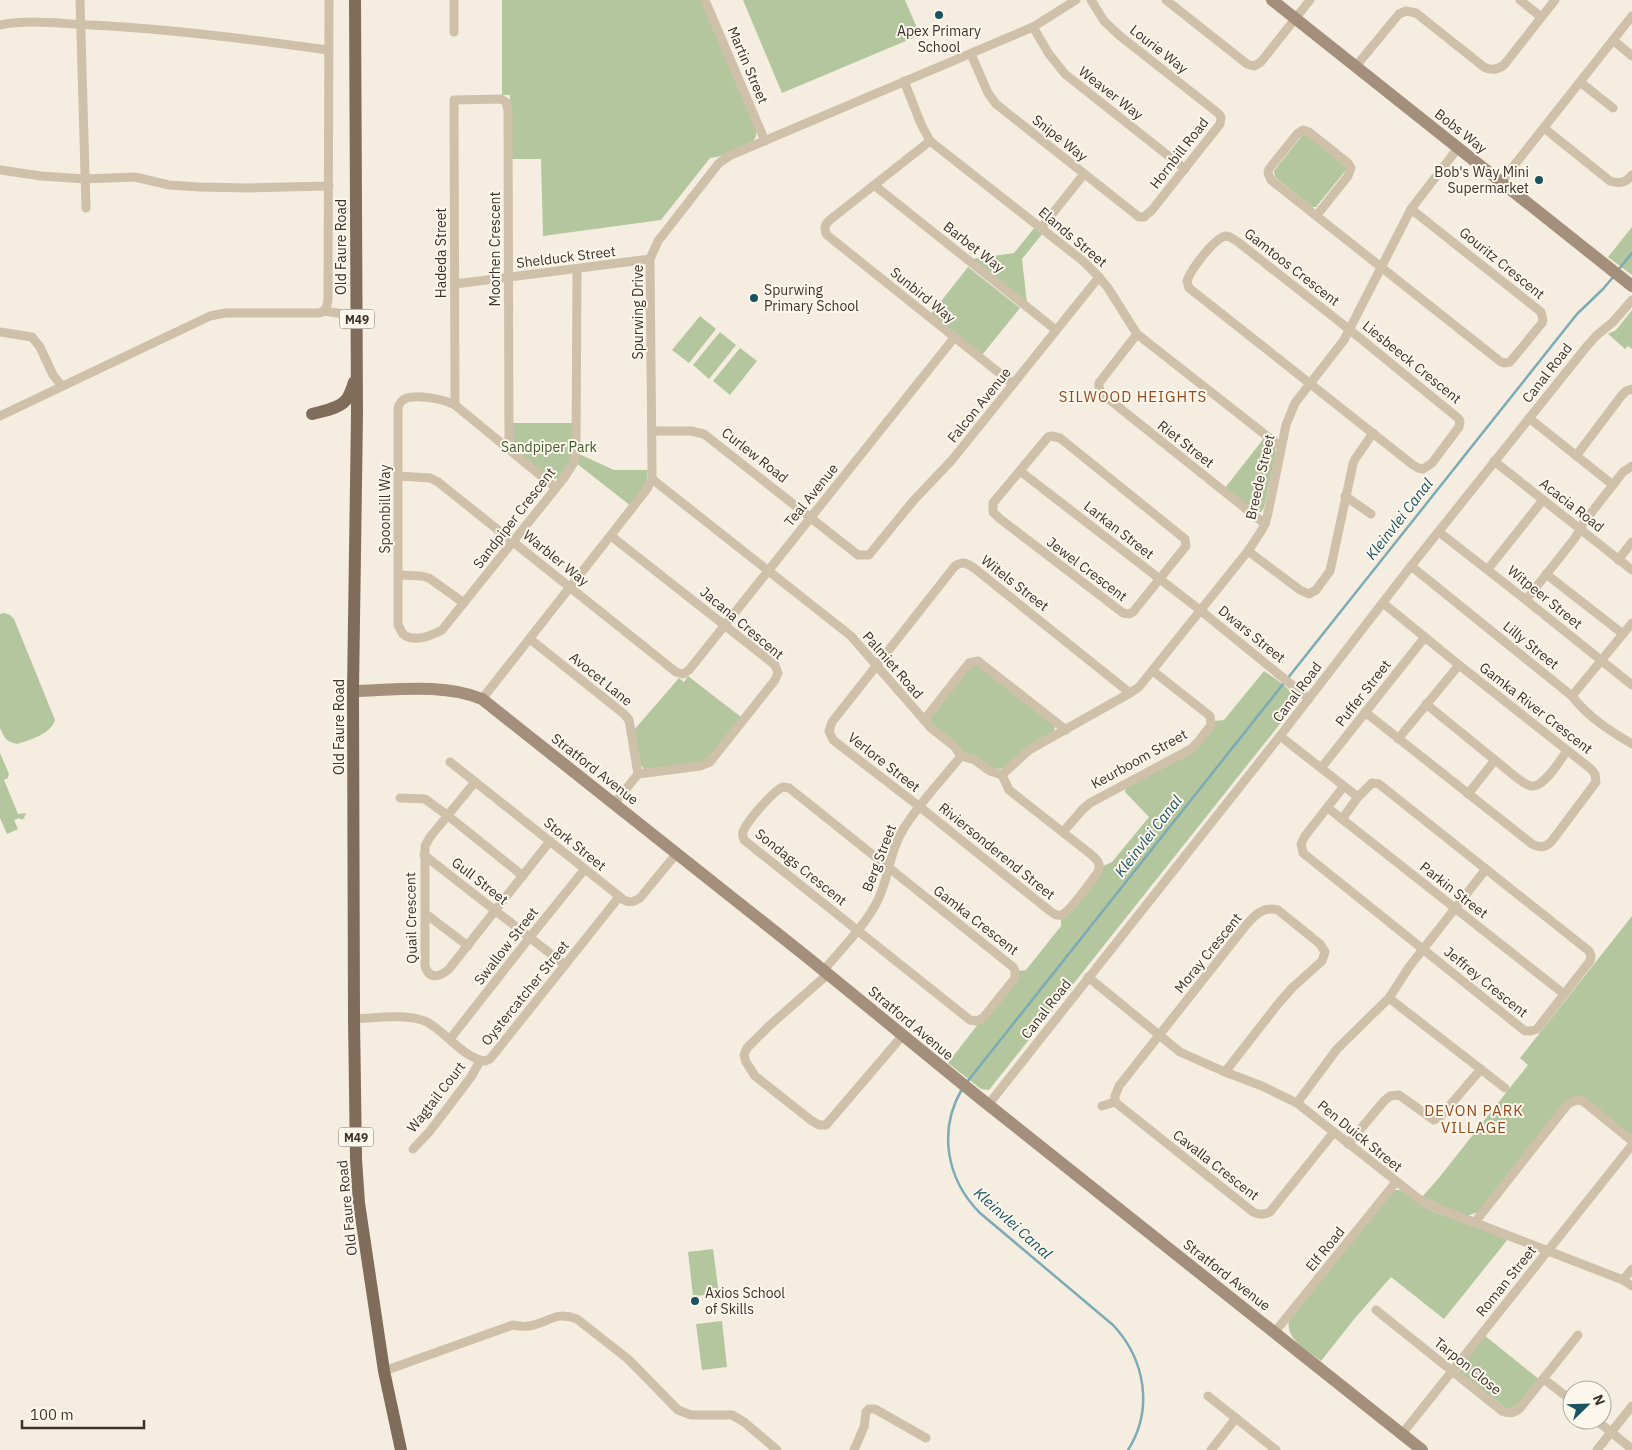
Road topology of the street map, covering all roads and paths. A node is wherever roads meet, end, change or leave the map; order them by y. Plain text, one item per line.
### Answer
1 (80, 0) edge
2 (328, 0) edge
3 (355, 0) edge
4 (454, 0) edge
5 (705, 0) edge
6 (1076, 0) edge
7 (1091, 0) edge
8 (1166, 0) edge
9 (1272, 0) edge
10 (1310, 0) edge
11 (1520, 0) edge
12 (1555, 0) edge
13 (1632, 16) edge
14 (1541, 17) junction
15 (1295, 18) junction
16 (82, 24) junction
17 (0, 25) edge
18 (1033, 27) junction
19 (454, 32) dead end
20 (1613, 40) junction
21 (328, 50) junction
22 (971, 54) junction
23 (1632, 56) edge
24 (1356, 66) junction
25 (904, 81) junction
26 (1580, 82) junction
27 (454, 100) joint
28 (1613, 108) dead end
29 (1218, 113) joint
30 (1544, 128) junction
31 (765, 141) junction
32 (930, 141) junction
33 (1458, 148) junction
34 (1184, 169) junction
35 (0, 170) edge
36 (1084, 174) junction
37 (1632, 175) edge
38 (85, 179) junction
39 (1501, 182) junction
40 (329, 186) junction
41 (874, 186) junction
42 (86, 208) dead end
43 (1411, 209) junction
44 (1152, 210) joint
45 (1317, 216) junction
46 (1041, 228) junction
47 (650, 259) junction
48 (1381, 267) junction
49 (577, 269) junction
50 (1100, 276) junction
51 (509, 278) junction
52 (1627, 283) edge
53 (455, 284) junction
54 (1632, 300) edge
55 (324, 312) junction
56 (356, 316) junction
57 (1056, 330) junction
58 (1350, 330) junction
59 (0, 332) edge
60 (1137, 334) junction
61 (954, 338) junction
62 (357, 375) junction
63 (1013, 384) junction
64 (1310, 384) junction
65 (62, 386) junction
66 (1632, 389) edge
67 (455, 405) junction
68 (312, 414) dead end
69 (0, 416) edge
70 (1529, 418) junction
71 (652, 431) junction
72 (1372, 433) junction
73 (1281, 447) junction
74 (509, 449) junction
75 (1576, 456) junction
76 (1494, 461) junction
77 (1632, 466) edge
78 (1020, 471) junction
79 (399, 476) junction
80 (652, 480) junction
81 (1613, 485) junction
82 (556, 488) junction
83 (1345, 496) junction
84 (1543, 500) junction
85 (1371, 514) dead end
86 (811, 517) junction
87 (1265, 524) junction
88 (1580, 529) junction
89 (1439, 532) junction
90 (612, 536) junction
91 (514, 542) junction
92 (1632, 542) edge
93 (876, 547) joint
94 (1248, 551) junction
95 (1618, 560) junction
96 (1411, 566) junction
97 (768, 570) junction
98 (1488, 570) junction
99 (1632, 570) edge
100 (1546, 574) junction
101 (399, 575) junction
102 (1160, 579) junction
103 (570, 588) junction
104 (1526, 600) junction
105 (1383, 603) junction
106 (464, 604) junction
107 (1200, 610) junction
108 (1632, 623) edge
109 (398, 625) joint
110 (725, 625) junction
111 (1623, 634) junction
112 (1425, 637) junction
113 (530, 639) junction
114 (1602, 661) junction
115 (876, 665) junction
116 (1459, 665) junction
117 (689, 670) joint
118 (1152, 671) junction
119 (1632, 685) edge
120 (353, 691) junction
121 (1130, 693) junction
122 (1572, 696) junction
123 (1307, 697) junction
124 (482, 699) junction
125 (1426, 704) junction
126 (1365, 712) junction
127 (924, 720) junction
128 (1066, 730) junction
129 (1280, 736) junction
130 (1398, 739) junction
131 (1632, 744) edge
132 (1567, 751) junction
133 (961, 756) junction
134 (1495, 760) junction
135 (450, 762) dead end
136 (1322, 767) junction
137 (638, 774) junction
138 (1002, 776) junction
139 (475, 782) junction
140 (1344, 786) junction
141 (1468, 794) junction
142 (1358, 797) junction
143 (400, 798) dead end
144 (614, 804) junction
145 (920, 806) junction
146 (1328, 808) junction
147 (448, 815) junction
148 (1342, 819) junction
149 (1063, 832) junction
150 (550, 841) junction
151 (677, 853) junction
152 (424, 856) junction
153 (889, 868) junction
154 (1486, 869) junction
155 (584, 870) junction
156 (1098, 872) joint
157 (523, 876) junction
158 (619, 897) junction
159 (1456, 908) junction
160 (496, 911) junction
161 (426, 914) junction
162 (857, 930) junction
163 (530, 937) junction
164 (468, 946) junction
165 (1423, 949) junction
166 (565, 965) junction
167 (826, 972) junction
168 (1088, 977) junction
169 (1564, 994) junction
170 (1389, 998) junction
171 (354, 1019) junction
172 (903, 1035) junction
173 (1159, 1036) junction
174 (450, 1039) junction
175 (480, 1061) junction
176 (1480, 1069) junction
177 (1225, 1072) junction
178 (1505, 1088) dead end
179 (983, 1101) junction
180 (1115, 1102) junction
181 (1297, 1102) junction
182 (1102, 1106) dead end
183 (1334, 1132) junction
184 (1632, 1141) edge
185 (1348, 1144) junction
186 (1632, 1146) edge
187 (412, 1150) dead end
188 (1396, 1182) junction
189 (1475, 1222) junction
190 (1548, 1251) junction
191 (1632, 1269) edge
192 (1623, 1280) junction
193 (1632, 1286) edge
194 (1376, 1310) dead end
195 (1274, 1332) junction
196 (1578, 1335) dead end
197 (1452, 1370) junction
198 (384, 1371) junction
199 (1544, 1379) junction
200 (1562, 1393) edge
201 (1208, 1396) dead end
202 (1632, 1406) edge
203 (1236, 1418) junction
204 (1608, 1430) edge
205 (1611, 1432) junction
206 (1402, 1434) junction
207 (926, 1438) dead end
208 (1632, 1449) edge
209 (401, 1450) edge
210 (777, 1450) edge
211 (854, 1450) edge
212 (1210, 1450) edge
213 (1276, 1450) edge
214 (1422, 1450) edge
215 (1597, 1450) edge

1 - 16 street
2 - 21 street
3 - 56 main road, Old Faure Road / M49
4 - 19 street
5 - 31 street, Martin Street
6 - 18 street, Spurwing Drive
7 - 29 street, Lourie Way
8 - 15 street
9 - 15 street, Bobs Way
10 - 15 street
11 - 14 street
12 - 14 street
13 - 20 street
14 - 24 street
15 - 24 street, Bobs Way
16 - 17 street
16 - 21 street
16 - 38 street
18 - 22 street, Spurwing Drive
18 - 34 street, Weaver Way
20 - 23 street
20 - 26 street
21 - 40 street
22 - 25 street, Spurwing Drive
22 - 36 street, Snipe Way
24 - 33 street, Bobs Way
25 - 31 street, Spurwing Drive
25 - 32 street, Elands Street
26 - 28 street
26 - 30 street
27 - 51 street, Moorhen Crescent
27 - 53 street, Hadeda Street
29 - 34 street, Hornbill Road
30 - 37 street
30 - 39 street
31 - 47 street, Spurwing Drive
32 - 41 street
32 - 46 street, Elands Street
33 - 39 street, Bobs Way
33 - 43 street, Breede Street
34 - 44 street, Hornbill Road
35 - 38 street
36 - 44 street, Snipe Way
36 - 46 street
38 - 40 street
38 - 42 street
39 - 52 street, Bobs Way
40 - 55 street
41 - 57 street, Barbet Way
41 - 61 street, Sunbird Way
43 - 48 street, Breede Street
43 - 48 street, Gouritz Crescent
45 - 45 street
45 - 48 street
46 - 50 street, Elands Street
47 - 49 street, Shelduck Street
47 - 71 street, Spurwing Drive
48 - 58 street, Breede Street
49 - 51 street, Shelduck Street
49 - 82 street, Sandpiper Crescent
50 - 57 street, Falcon Avenue
50 - 60 street, Elands Street
51 - 53 street, Shelduck Street
51 - 74 street, Moorhen Crescent
53 - 67 street, Hadeda Street
54 - 70 street, Canal Road
55 - 56 street
55 - 65 street
56 - 62 main road, Old Faure Road / M49
57 - 63 street, Falcon Avenue
58 - 64 street, Breede Street
58 - 64 street, Gamtoos Crescent
58 - 72 street, Liesbeeck Crescent
59 - 65 street
60 - 73 street, Elands Street
60 - 87 street, Riet Street
61 - 63 street, Sunbird Way
61 - 86 street, Teal Avenue
62 - 68 main road
62 - 120 main road, Old Faure Road / M49
63 - 93 street, Falcon Avenue
64 - 72 street, Liesbeeck Crescent
64 - 73 street, Breede Street
65 - 69 street
66 - 75 street
67 - 74 street
67 - 79 street, Spoonbill Way
70 - 75 street
70 - 76 street, Canal Road
71 - 80 street, Spurwing Drive
71 - 86 street, Curlew Road
72 - 83 street
73 - 87 street, Breede Street
74 - 82 street
75 - 81 street
76 - 84 street, Acacia Road
76 - 89 street, Canal Road
77 - 81 street
78 - 102 street, Larkan Street
78 - 102 street, Jewel Crescent
78 - 102 street, Jewel Crescent
79 - 91 street, Warbler Way
79 - 101 street, Spoonbill Way
80 - 90 street
80 - 97 street, Palmiet Road
81 - 88 street
82 - 91 street, Sandpiper Crescent
83 - 85 street
83 - 94 street
84 - 88 street, Acacia Road
84 - 98 street
86 - 93 street, Curlew Road
86 - 97 street, Teal Avenue
87 - 94 street, Breede Street
88 - 95 street, Acacia Road
88 - 100 street
89 - 96 street, Canal Road
89 - 98 street, Witpeer Street
90 - 103 street
90 - 110 street, Jacana Crescent
91 - 103 street, Warbler Way
91 - 106 street, Sandpiper Crescent
92 - 95 street
94 - 107 street, Breede Street
95 - 99 street, Acacia Road
96 - 105 street, Canal Road
96 - 122 street, Lilly Street
97 - 110 street, Teal Avenue
97 - 115 street, Palmiet Road
98 - 104 street, Witpeer Street
100 - 104 street
100 - 111 street
101 - 106 street
101 - 109 street, Spoonbill Way
102 - 107 street, Larkan Street
103 - 113 street
103 - 117 street, Warbler Way
104 - 114 street, Witpeer Street
105 - 112 street
105 - 123 street, Canal Road
106 - 109 street, Sandpiper Crescent
107 - 118 street, Breede Street
107 - 123 street, Dwars Street
108 - 111 street
110 - 117 street, Teal Avenue
110 - 137 street, Jacana Crescent
111 - 114 street
112 - 116 street
112 - 126 street, Puffer Street
113 - 124 street
113 - 137 street, Avocet Lane
114 - 119 street, Witpeer Street
114 - 122 street
115 - 121 street, Witels Street
115 - 127 street, Palmiet Road
115 - 145 street, Verlore Street
116 - 125 street, Gamka River Crescent
116 - 132 street, Gamka River Crescent
118 - 121 street, Breede Street
118 - 149 street, Keurboom Street
120 - 124 street, Stratford Avenue
120 - 171 main road, Old Faure Road / M49
121 - 128 street, Breede Street
122 - 131 street, Lilly Street
123 - 129 street, Canal Road
124 - 144 street, Stratford Avenue
125 - 130 street, Gamka River Crescent
125 - 134 street
126 - 130 street, Gamka River Crescent
126 - 136 street, Puffer Street
127 - 128 street
127 - 133 street, Palmiet Road
128 - 138 street, Breede Street
129 - 136 street
129 - 168 street, Canal Road
130 - 141 street, Gamka River Crescent
132 - 134 street
132 - 141 street, Gamka River Crescent
133 - 138 street, Palmiet Road
133 - 145 street, Berg Street
134 - 141 street
135 - 139 street, Stork Street
136 - 140 street
137 - 144 street
138 - 149 street, Palmiet Road
139 - 147 street, Quail Crescent
139 - 150 street, Stork Street
140 - 142 street
140 - 146 street, Jeffrey Crescent
142 - 148 street
142 - 154 street, Jeffrey Crescent
143 - 147 street
144 - 151 street, Stratford Avenue
145 - 153 street, Berg Street
145 - 156 street, Riviersonderend Street
146 - 148 street, Parkin Street
146 - 165 street, Jeffrey Crescent
147 - 152 street, Quail Crescent
147 - 157 street
148 - 159 street, Parkin Street
149 - 156 street, Palmiet Road
150 - 155 street, Stork Street
150 - 157 street, Quail Crescent
151 - 158 street
151 - 167 street, Stratford Avenue
152 - 160 street, Gull Street
152 - 161 street, Quail Crescent
153 - 162 street, Berg Street
153 - 162 street, Sondags Crescent
153 - 162 street, Gamka Crescent
154 - 159 street
154 - 169 street, Jeffrey Crescent
155 - 158 street, Stork Street
155 - 163 street, Swallow Street
157 - 160 street, Quail Crescent
158 - 166 street, Oystercatcher Street
159 - 165 street
159 - 169 street, Parkin Street
160 - 163 street, Gull Street
160 - 164 street, Quail Crescent
161 - 164 street
161 - 164 street, Quail Crescent
162 - 167 street, Berg Street
163 - 166 street, Gull Street
163 - 174 street, Swallow Street
165 - 169 street, Jeffrey Crescent
165 - 170 street
166 - 175 street, Oystercatcher Street
167 - 172 street, Stratford Avenue
167 - 172 street, Berg Street
168 - 173 street, Pen Duick Street
168 - 179 street, Canal Road
170 - 176 street
170 - 181 street
171 - 174 street, Oystercatcher Street
171 - 198 main road, Old Faure Road / M49
172 - 179 street, Stratford Avenue
173 - 177 street, Pen Duick Street
173 - 177 street, Moray Crescent
173 - 180 street
174 - 175 street, Oystercatcher Street
175 - 187 street, Wagtail Court
176 - 178 street
176 - 185 street
177 - 181 street, Pen Duick Street
179 - 195 street, Stratford Avenue
180 - 182 street
180 - 183 street, Cavalla Crescent
181 - 183 street, Pen Duick Street
183 - 185 street, Pen Duick Street
184 - 189 street
185 - 188 street, Pen Duick Street
186 - 190 street, Roman Street
188 - 189 street, Pen Duick Street
188 - 195 street, Elf Road
189 - 190 street, Pen Duick Street
190 - 192 street, Pen Duick Street
190 - 197 street, Roman Street
191 - 192 street
192 - 193 street, Pen Duick Street
194 - 197 street, Tarpon Close
195 - 206 street, Stratford Avenue
196 - 199 street, Tarpon Close
197 - 199 street, Tarpon Close
197 - 206 street, Roman Street
198 - 209 main road, Old Faure Road / M49
198 - 210 street
199 - 200 street
201 - 203 street
202 - 205 street
203 - 212 street
203 - 213 street
204 - 205 street
205 - 208 street
205 - 215 street
206 - 214 street, Stratford Avenue
207 - 211 street

